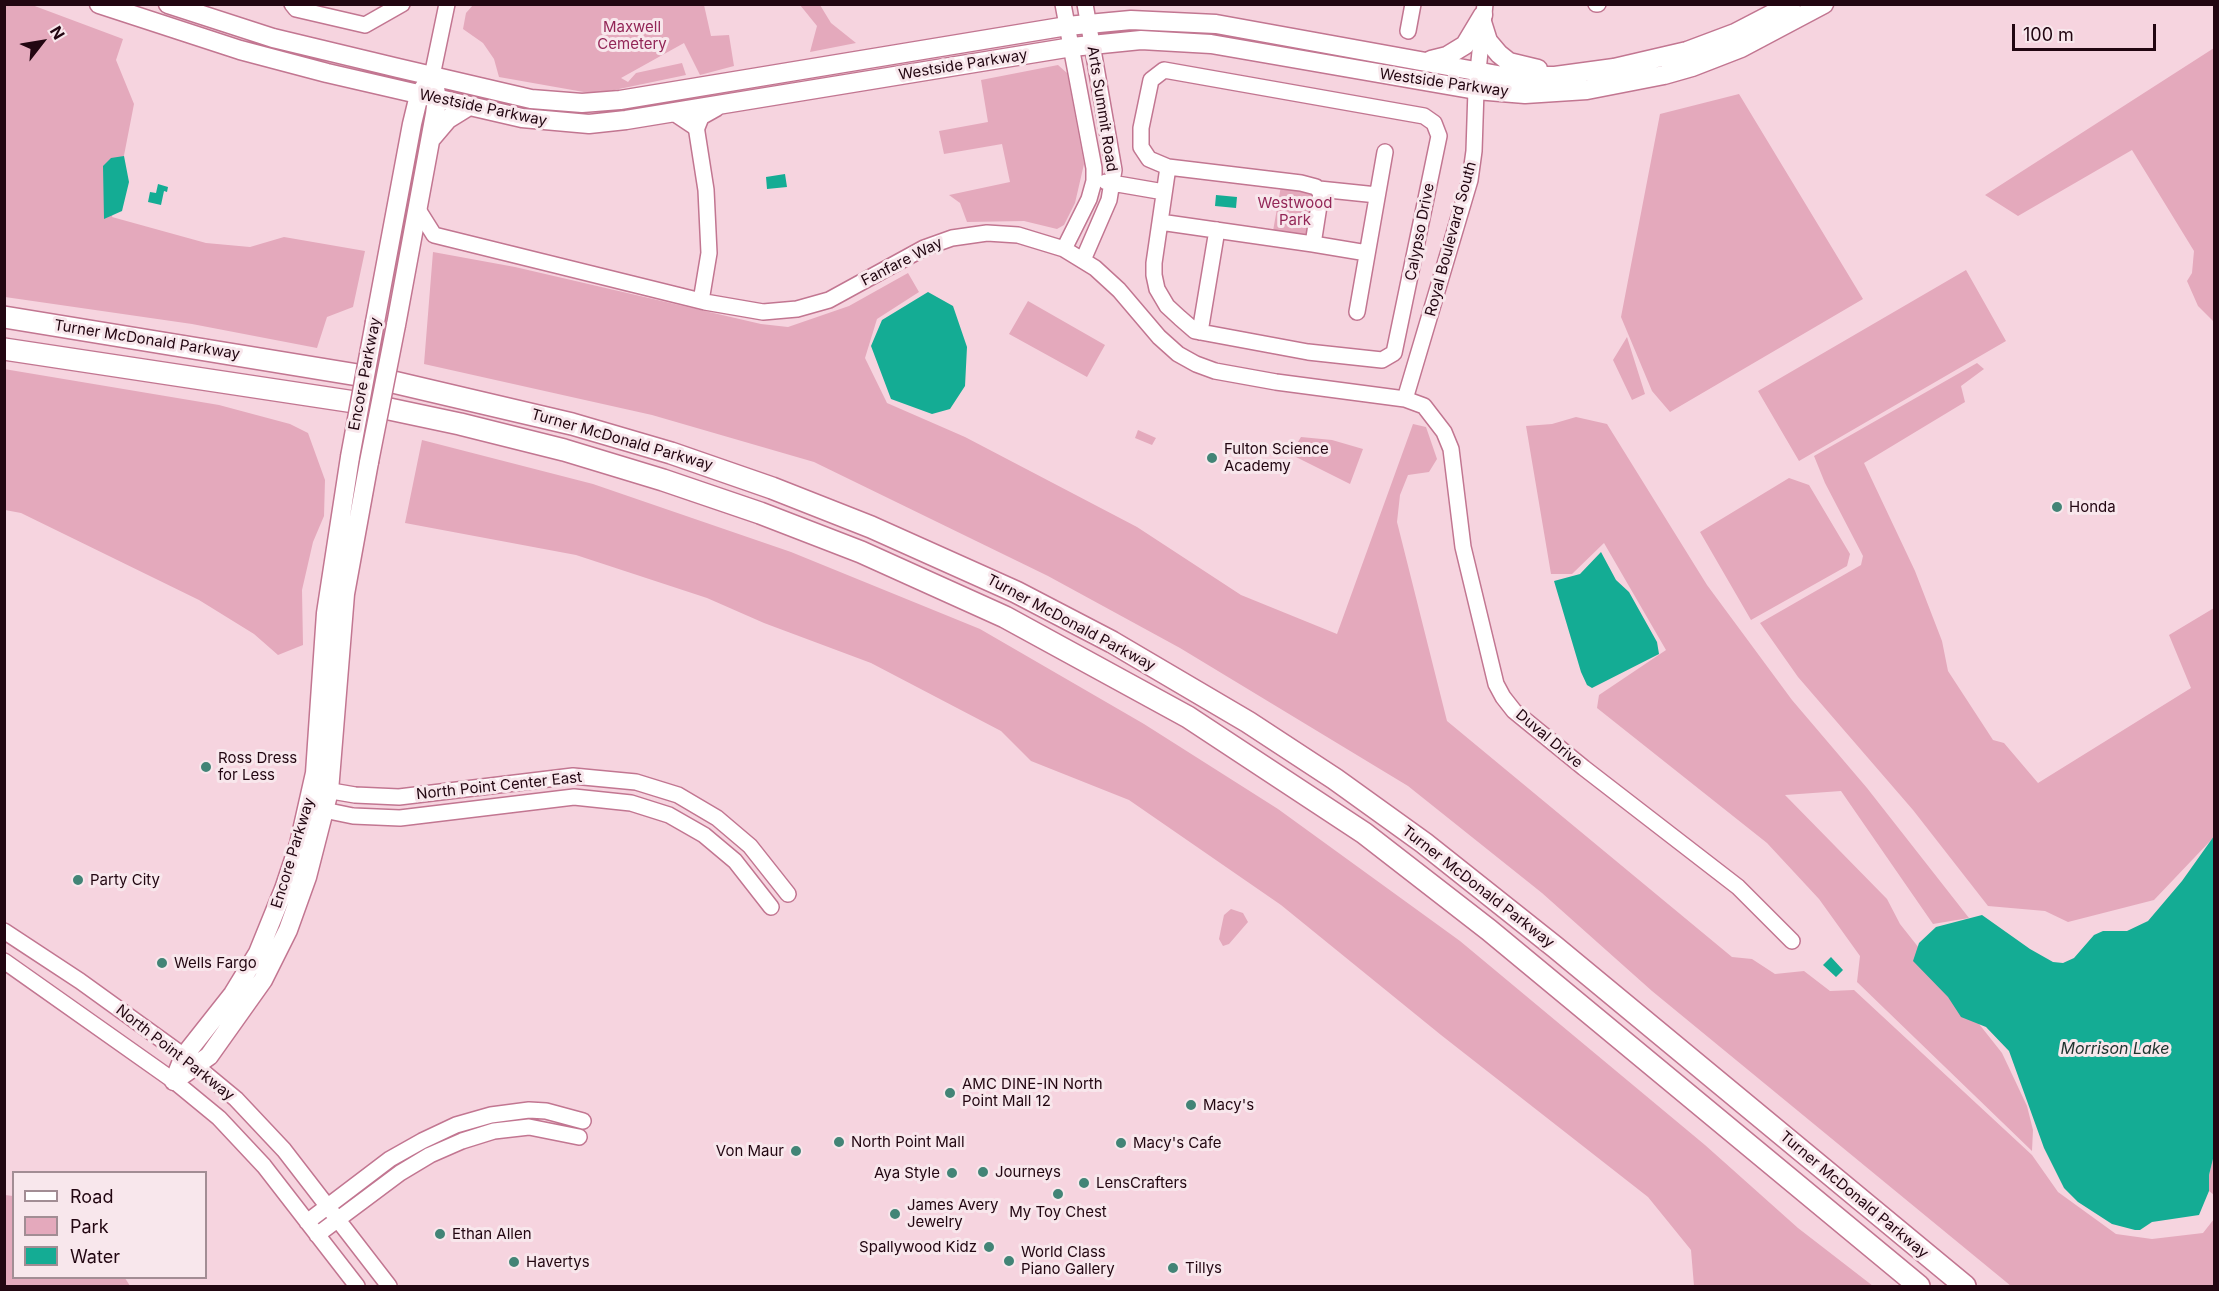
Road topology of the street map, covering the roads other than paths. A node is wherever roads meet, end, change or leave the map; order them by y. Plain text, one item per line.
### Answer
1 (99, 4) edge
2 (168, 4) edge
3 (292, 4) edge
4 (402, 4) edge
5 (447, 4) edge
6 (1063, 4) edge
7 (1085, 4) edge
8 (1413, 4) edge
9 (1791, 4) edge
10 (1824, 4) edge
11 (1483, 14) edge
12 (1088, 23) junction
13 (1067, 26) junction
14 (1408, 31) dead end
15 (1092, 44) junction
16 (1071, 47) junction
17 (1428, 61) junction
18 (281, 62) junction
19 (1477, 70) junction
20 (1576, 74) junction
21 (432, 76) junction
22 (384, 86) junction
23 (1476, 90) junction
24 (428, 97) junction
25 (724, 104) junction
26 (469, 106) junction
27 (675, 112) junction
28 (412, 124) junction
29 (696, 126) junction
30 (430, 141) junction
31 (1385, 152) dead end
32 (1168, 167) junction
33 (1094, 180) junction
34 (1114, 182) junction
35 (1319, 189) junction
36 (1164, 192) junction
37 (1377, 195) junction
38 (417, 208) junction
39 (1160, 222) junction
40 (1217, 230) junction
41 (434, 235) junction
42 (1313, 244) junction
43 (1064, 249) junction
44 (1367, 253) junction
45 (408, 256) junction
46 (1083, 260) junction
47 (701, 301) junction
48 (1357, 312) dead end
49 (4, 317) edge
50 (1200, 332) junction
51 (4, 348) edge
52 (1406, 399) junction
53 (321, 790) junction
54 (308, 807) junction
55 (326, 811) junction
56 (789, 894) dead end
57 (771, 907) dead end
58 (4, 931) edge
59 (1792, 941) dead end
60 (4, 961) edge
61 (190, 1061) junction
62 (174, 1081) junction
63 (584, 1121) dead end
64 (579, 1137) dead end
65 (327, 1207) junction
66 (338, 1220) junction
67 (307, 1222) junction
68 (317, 1235) junction
69 (357, 1287) edge
70 (389, 1287) edge
71 (1919, 1287) edge
72 (1965, 1287) edge

1 - 18 main road, Westside Parkway
2 - 21 main road, Westside Parkway
3 - 4 street
5 - 21 street
6 - 13 street, Arts Summit Road
7 - 12 street, Arts Summit Road
8 - 14 street
9 - 20 main road, Westside Parkway
10 - 23 main road, Westside Parkway
11 - 17 main road
11 - 19 street, Royal Boulevard South
11 - 20 main road
12 - 13 main road, Westside Parkway
12 - 15 street, Arts Summit Road
12 - 17 main road, Westside Parkway
13 - 16 street, Arts Summit Road
13 - 21 main road, Westside Parkway
15 - 16 main road, Westside Parkway
15 - 23 main road, Westside Parkway
15 - 34 street, Arts Summit Road
16 - 25 main road, Westside Parkway
16 - 33 street, Arts Summit Road
17 - 19 main road, Westside Parkway
18 - 21 main road
18 - 22 main road, Westside Parkway
19 - 20 main road, Westside Parkway
19 - 23 street, Royal Boulevard South
21 - 24 main road
22 - 24 main road, Westside Parkway
22 - 28 main road
23 - 52 street, Royal Boulevard South
24 - 26 main road, Westside Parkway
24 - 28 main road, Encore Parkway
24 - 30 main road, Encore Parkway
25 - 27 main road, Westside Parkway
25 - 29 main road
26 - 27 main road, Westside Parkway
26 - 30 main road
27 - 29 main road
28 - 53 main road, Encore Parkway, bridge
29 - 47 street
30 - 38 main road, Encore Parkway
31 - 37 street
32 - 35 street
32 - 36 street, Calypso Drive
32 - 50 street, Calypso Drive
33 - 34 street
33 - 43 street, Arts Summit Road
34 - 36 street
34 - 46 street, Arts Summit Road
35 - 37 street
35 - 42 street
36 - 39 street, Calypso Drive
37 - 44 street
38 - 41 street
38 - 45 main road, Encore Parkway
39 - 40 street
39 - 50 street, Calypso Drive
40 - 42 street
40 - 50 street
41 - 45 street
41 - 47 street, Fanfare Way
42 - 44 street
43 - 46 street, Fanfare Way
43 - 47 street, Fanfare Way
44 - 48 street
45 - 53 main road, Encore Parkway, bridge
46 - 52 street, Fanfare Way
49 - 72 highway, Turner McDonald Parkway
51 - 71 highway, Turner McDonald Parkway
52 - 59 street, Duval Drive
53 - 54 main road, Encore Parkway
53 - 55 main road, Encore Parkway
53 - 56 street, North Point Center East
54 - 55 street, North Point Center East
54 - 61 main road, Encore Parkway
55 - 57 street, North Point Center East
55 - 61 main road, Encore Parkway
58 - 61 street, North Point Parkway
60 - 62 street, North Point Parkway
61 - 62 main road, Encore Parkway
61 - 65 street, North Point Parkway
62 - 67 street, North Point Parkway
63 - 65 street
64 - 66 street
65 - 66 street, North Point Parkway
65 - 67 street
66 - 68 street
66 - 70 street, North Point Parkway
67 - 68 street, North Point Parkway
68 - 69 street, North Point Parkway

